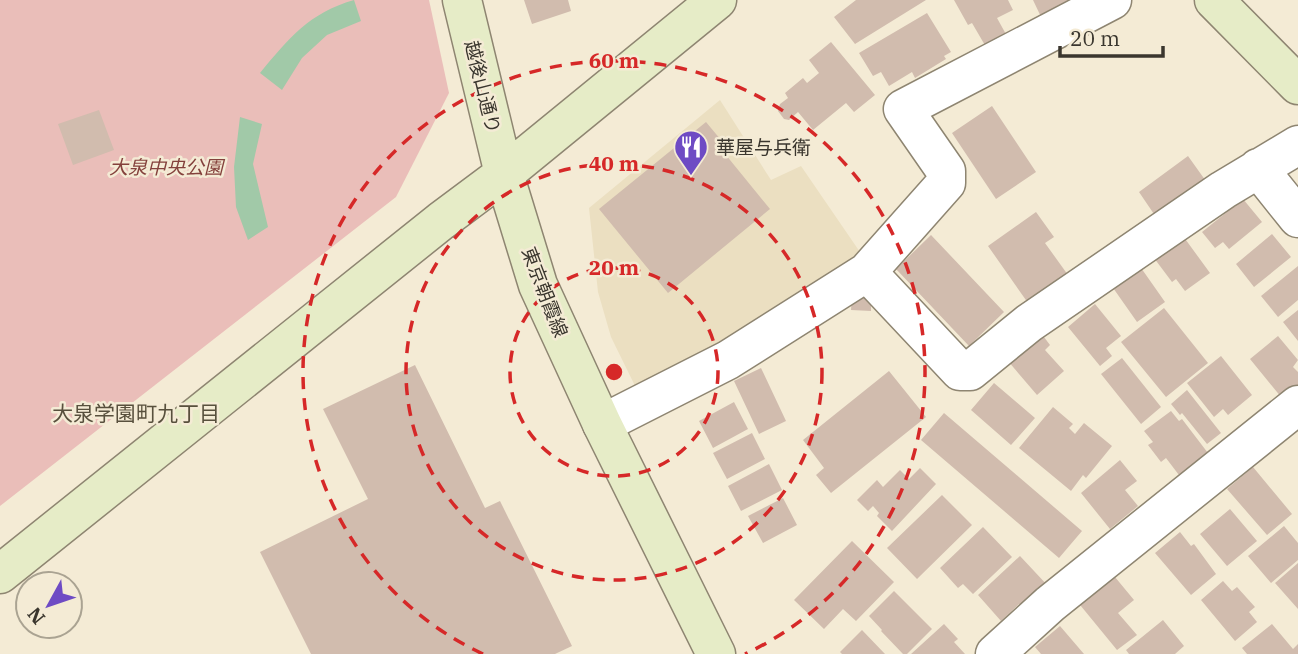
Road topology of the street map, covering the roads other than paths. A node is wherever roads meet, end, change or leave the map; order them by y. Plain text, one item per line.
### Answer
1 (462, 0) edge
2 (717, 0) edge
3 (1112, 0) edge
4 (1214, 0) edge
5 (1298, 85) edge
6 (1298, 145) edge
7 (1258, 168) junction
8 (504, 174) junction
9 (1298, 218) edge
10 (867, 272) junction
11 (1298, 405) edge
12 (602, 424) junction
13 (0, 574) edge
14 (716, 654) edge
15 (995, 654) edge

1 - 8 street, 越後山通り
2 - 8 street
3 - 10 street
4 - 5 street
6 - 7 street
7 - 9 street
7 - 10 street
8 - 12 street, 東京朝霞線
8 - 13 street
10 - 12 street
11 - 15 street
12 - 14 street, 東京朝霞線

